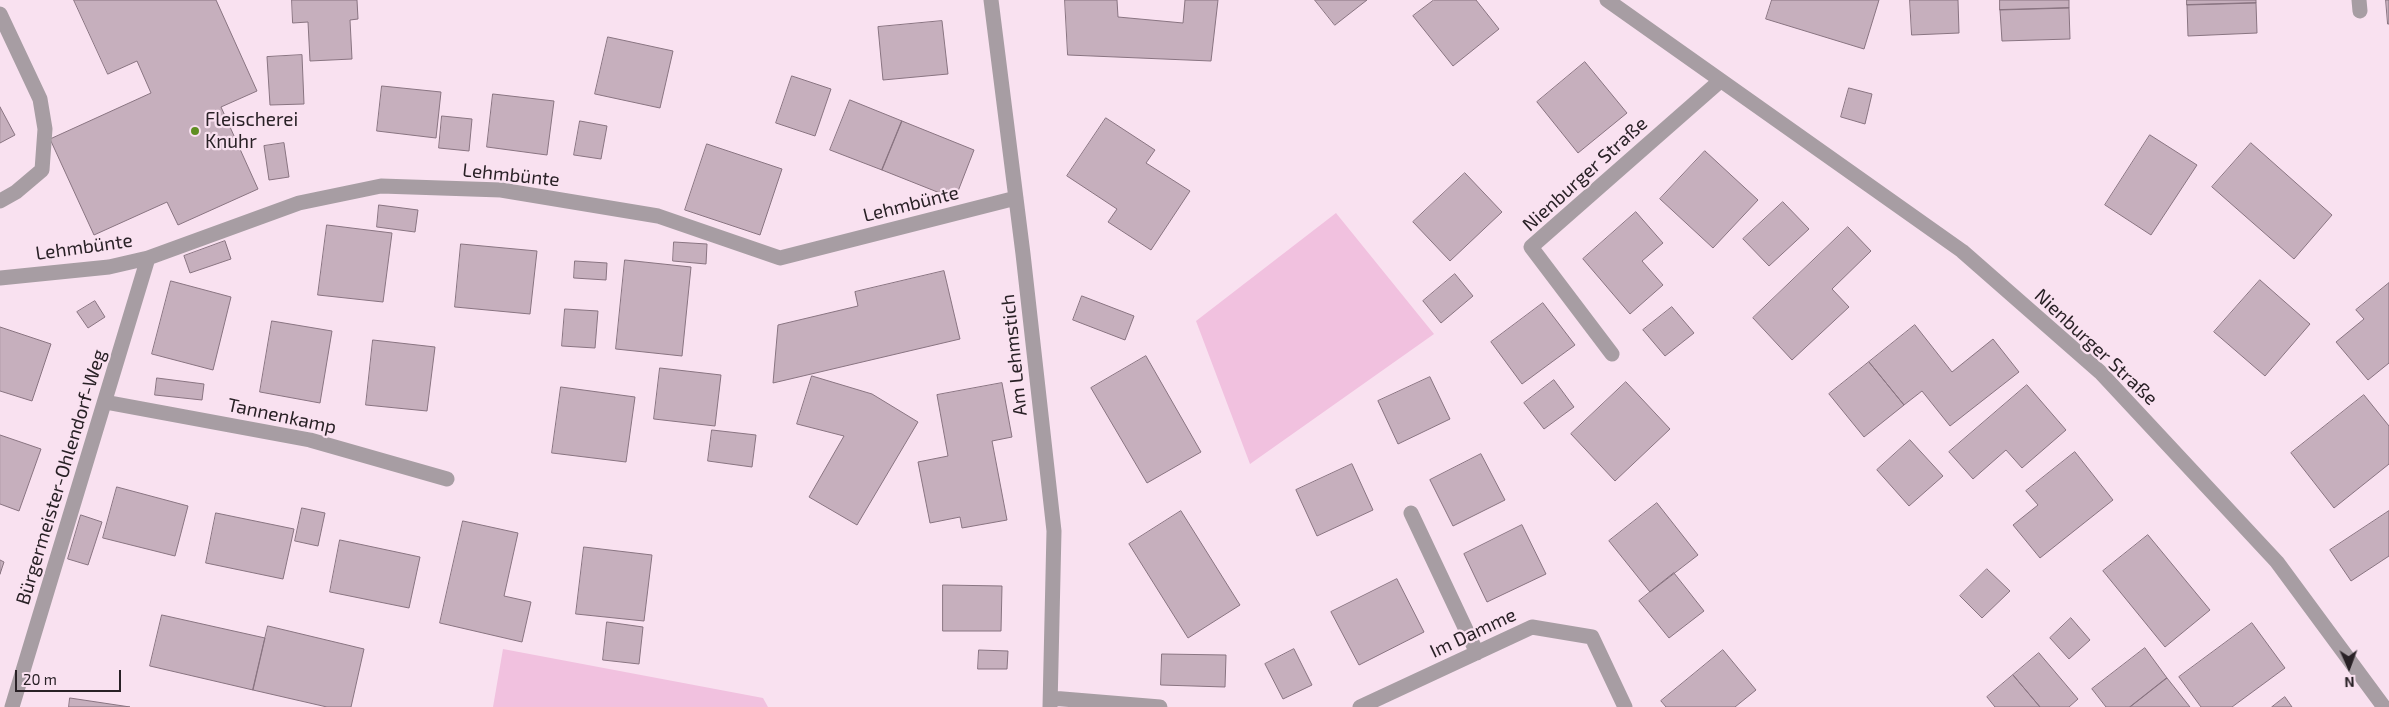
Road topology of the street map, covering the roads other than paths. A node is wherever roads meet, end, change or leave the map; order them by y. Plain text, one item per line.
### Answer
1 (991, 0) edge
2 (1607, 0) edge
3 (0, 14) edge
4 (1720, 81) junction
5 (1016, 198) junction
6 (0, 201) edge
7 (148, 258) junction
8 (0, 278) edge
9 (1612, 354) dead end
10 (106, 402) junction
11 (447, 479) dead end
12 (1410, 513) dead end
13 (1477, 654) junction
14 (1051, 702) edge
15 (12, 707) edge
16 (1160, 707) edge
17 (1360, 707) edge
18 (1625, 707) edge
19 (2384, 707) edge

1 - 5 street, Am Lehmstich
2 - 4 street, Nienburger Straße
3 - 6 street
4 - 9 street, Nienburger Straße
4 - 19 street, Nienburger Straße
5 - 7 street, Lehmbünte
5 - 14 street, Am Lehmstich
7 - 8 street, Lehmbünte
7 - 10 street, Bürgermeister-Ohlendorf-Weg
10 - 11 street, Tannenkamp
10 - 15 street, Bürgermeister-Ohlendorf-Weg
12 - 13 street
13 - 17 street, Im Damme
13 - 18 street, Im Damme
14 - 16 street

